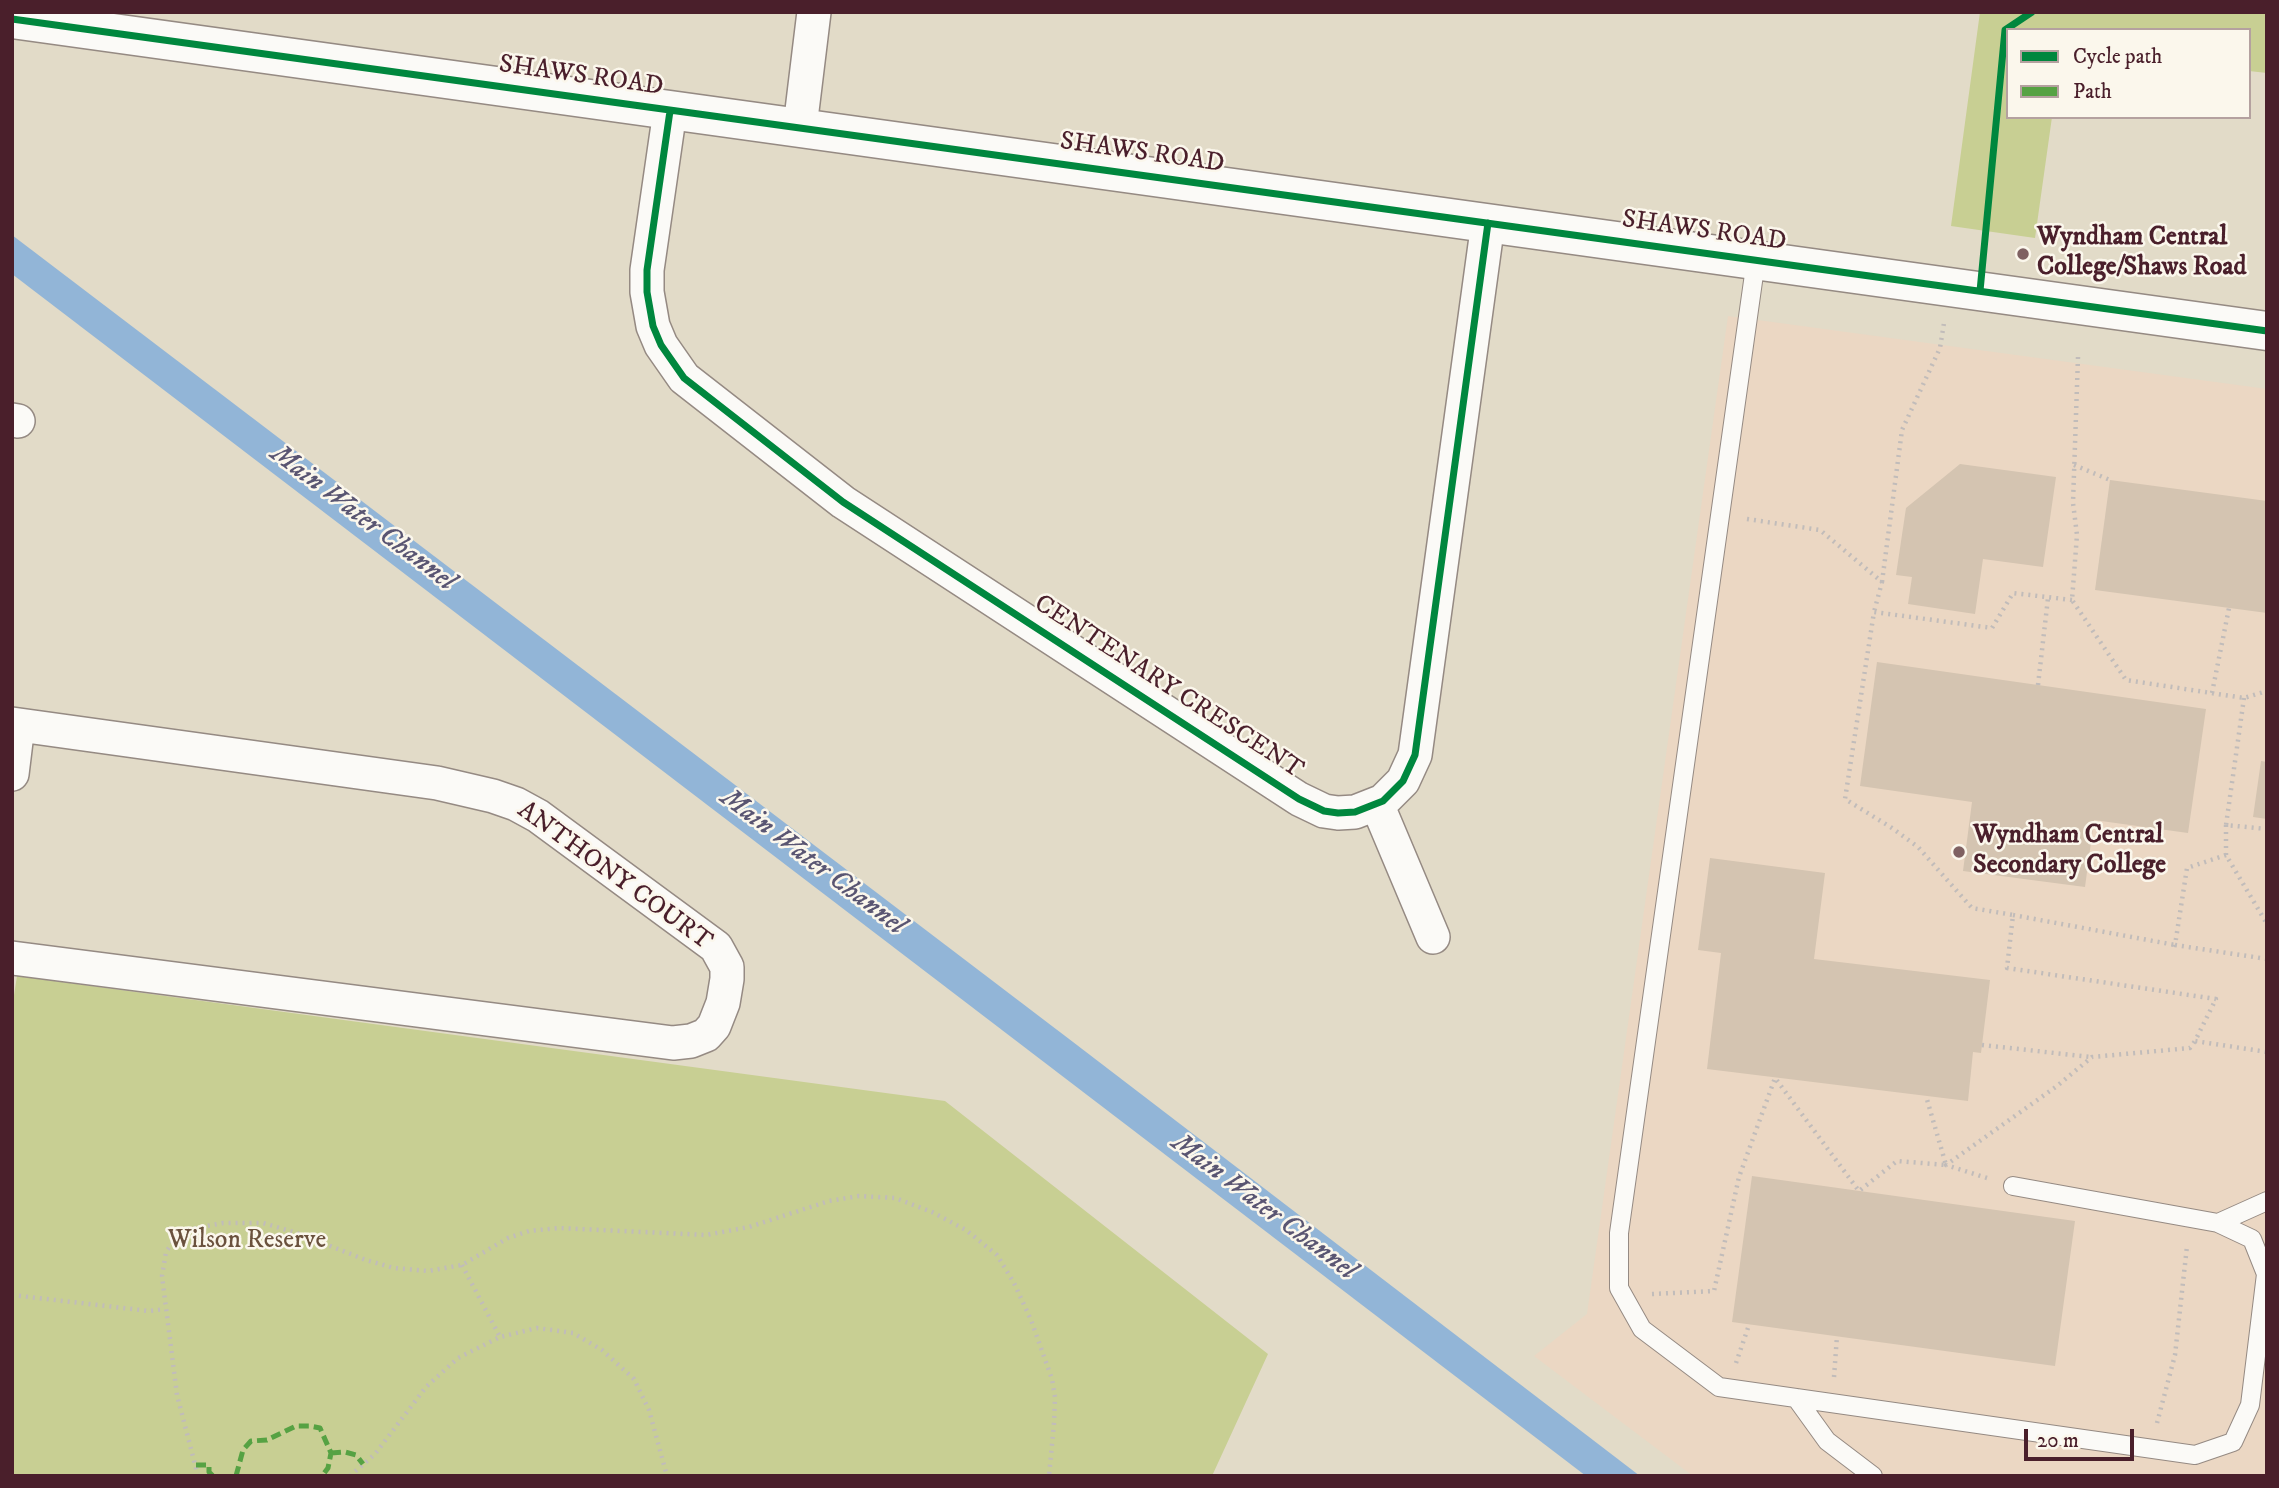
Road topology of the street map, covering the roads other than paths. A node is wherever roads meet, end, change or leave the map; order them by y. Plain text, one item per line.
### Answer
1 (814, 12) edge
2 (12, 19) edge
3 (670, 111) junction
4 (800, 127) junction
5 (1488, 223) junction
6 (1755, 260) junction
7 (2267, 331) edge
8 (15, 725) edge
9 (12, 774) edge
10 (1377, 804) junction
11 (1433, 937) dead end
12 (12, 958) edge
13 (2013, 1186) road end
14 (2267, 1201) edge
15 (2218, 1223) junction
16 (1796, 1398) junction
17 (1873, 1476) edge

1 - 4 street
2 - 3 street, SHAWS ROAD
3 - 4 street, SHAWS ROAD
3 - 10 street, CENTENARY CRESCENT
4 - 5 street, SHAWS ROAD
5 - 6 street, SHAWS ROAD
5 - 10 street, CENTENARY CRESCENT
6 - 7 street, SHAWS ROAD
6 - 16 lane
8 - 9 street
8 - 12 street, ANTHONY COURT
10 - 11 street
13 - 15 lane
14 - 15 lane
15 - 16 lane
16 - 17 lane

